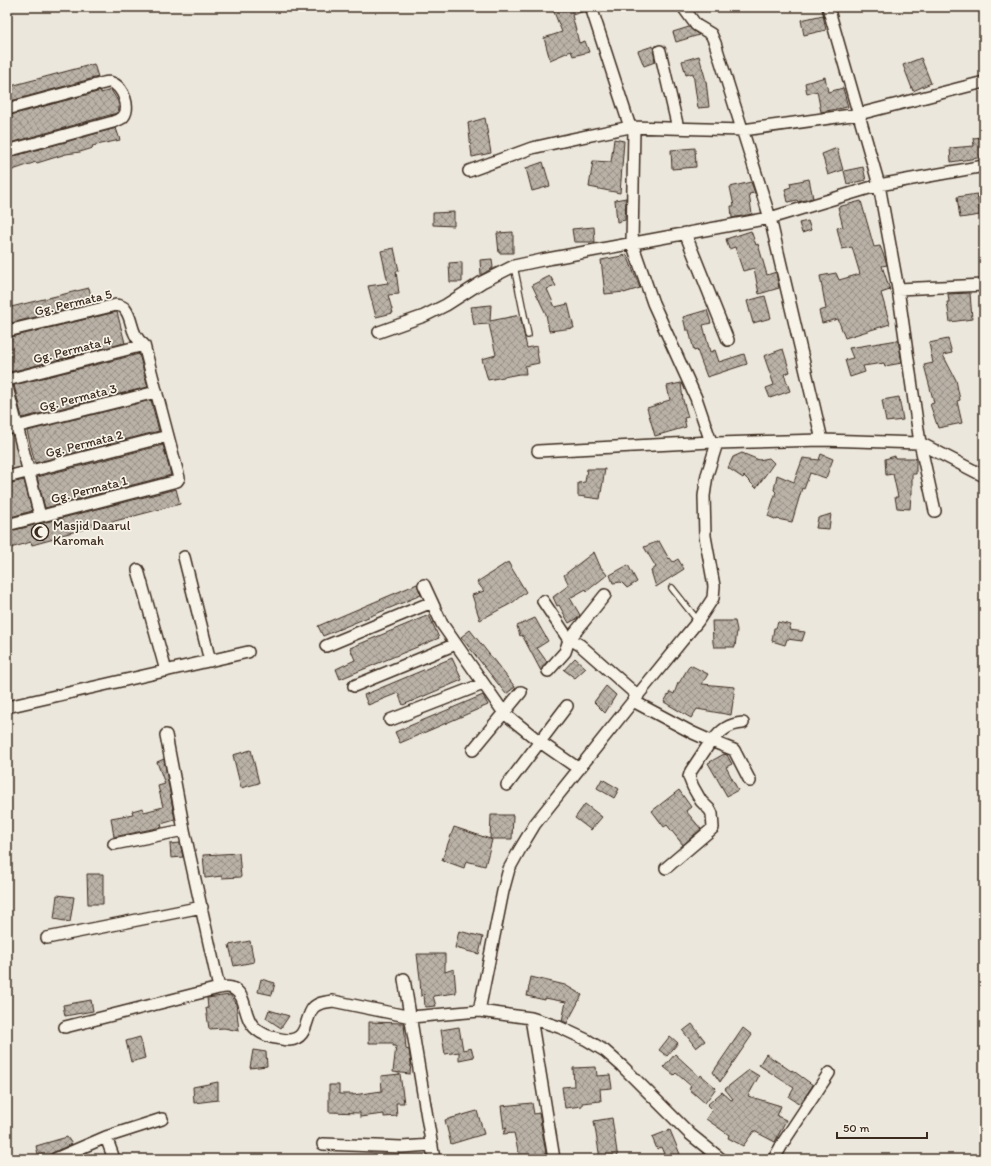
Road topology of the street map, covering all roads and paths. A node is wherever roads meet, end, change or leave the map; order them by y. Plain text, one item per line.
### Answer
1 (591, 7) edge
2 (683, 7) edge
3 (828, 7) edge
4 (660, 51) dead end
5 (984, 82) edge
6 (7, 109) edge
7 (859, 114) junction
8 (632, 128) junction
9 (678, 128) junction
10 (743, 130) junction
11 (7, 151) edge
12 (984, 166) edge
13 (469, 170) dead end
14 (878, 185) junction
15 (770, 218) junction
16 (685, 233) junction
17 (632, 243) junction
18 (514, 266) junction
19 (984, 285) edge
20 (898, 289) junction
21 (7, 331) edge
22 (379, 332) dead end
23 (528, 335) dead end
24 (728, 340) dead end
25 (144, 345) junction
26 (7, 380) edge
27 (7, 387) edge
28 (156, 392) junction
29 (12, 428) edge
30 (168, 436) junction
31 (822, 440) junction
32 (714, 443) junction
33 (920, 443) junction
34 (538, 451) dead end
35 (28, 471) junction
36 (984, 476) edge
37 (7, 477) edge
38 (935, 511) dead end
39 (40, 516) junction
40 (7, 525) edge
41 (184, 557) dead end
42 (138, 570) dead end
43 (424, 585) dead end
44 (672, 588) dead end
45 (605, 595) dead end
46 (543, 601) dead end
47 (432, 602) junction
48 (698, 621) junction
49 (569, 640) junction
50 (456, 644) junction
51 (326, 646) dead end
52 (248, 652) dead end
53 (210, 661) junction
54 (166, 671) junction
55 (548, 671) dead end
56 (483, 684) junction
57 (354, 686) dead end
58 (521, 692) dead end
59 (636, 698) junction
60 (567, 706) dead end
61 (7, 707) edge
62 (504, 713) junction
63 (390, 720) dead end
64 (743, 723) dead end
65 (166, 735) dead end
66 (712, 741) junction
67 (540, 742) junction
68 (473, 750) dead end
69 (579, 769) junction
70 (750, 781) dead end
71 (507, 785) dead end
72 (184, 830) junction
73 (114, 844) dead end
74 (666, 868) dead end
75 (202, 907) junction
76 (47, 938) dead end
77 (404, 979) dead end
78 (219, 988) junction
79 (479, 1011) junction
80 (412, 1018) junction
81 (531, 1018) junction
82 (65, 1027) dead end
83 (829, 1073) dead end
84 (162, 1119) dead end
85 (106, 1138) junction
86 (323, 1144) dead end
87 (432, 1145) junction
88 (55, 1159) edge
89 (114, 1159) edge
90 (434, 1159) edge
91 (554, 1159) edge
92 (721, 1159) edge
93 (774, 1159) edge

1 - 8 street
2 - 10 street
3 - 7 street
4 - 9 street
5 - 7 street
6 - 11 street
7 - 10 street
7 - 14 street
8 - 9 street
8 - 13 street
8 - 17 street
9 - 10 street
10 - 15 street
12 - 14 street
14 - 15 street
14 - 20 street
15 - 16 street
15 - 31 street
16 - 17 street
16 - 24 street
17 - 18 street
17 - 32 street
18 - 22 street
18 - 23 lane
19 - 20 street
20 - 33 street
21 - 25 street, Gg. Permata 5
25 - 26 street, Gg. Permata 4
25 - 28 street
27 - 29 street
28 - 29 street, Gg. Permata 3
28 - 30 street
29 - 35 street
30 - 35 street, Gg. Permata 2
30 - 39 street, Gg. Permata 1
31 - 32 street
31 - 33 street
32 - 34 street
32 - 48 street
33 - 36 street
33 - 38 street
35 - 37 street, Gg. Permata 2
35 - 39 street
39 - 40 street, Gg. Permata 1
41 - 53 street
42 - 54 street
43 - 47 street
44 - 48 lane
45 - 49 street
46 - 49 street
47 - 50 street
47 - 51 street
48 - 59 street
49 - 55 street
49 - 59 street
50 - 56 street
50 - 57 street
52 - 53 street
53 - 54 street
54 - 61 street
56 - 62 street
56 - 63 street
58 - 62 street
59 - 66 street
59 - 69 street
60 - 67 street
62 - 67 street
62 - 68 street
64 - 66 street
65 - 72 street
66 - 70 street
66 - 74 street
67 - 69 street
67 - 71 street
69 - 79 street
72 - 73 street
72 - 75 street
75 - 76 street
75 - 78 street
77 - 80 street
78 - 80 street
78 - 82 street
79 - 80 street
79 - 81 street
80 - 87 street
81 - 91 street
81 - 92 street
83 - 93 street
84 - 85 street
85 - 88 street
85 - 89 street
86 - 87 street
87 - 90 street

